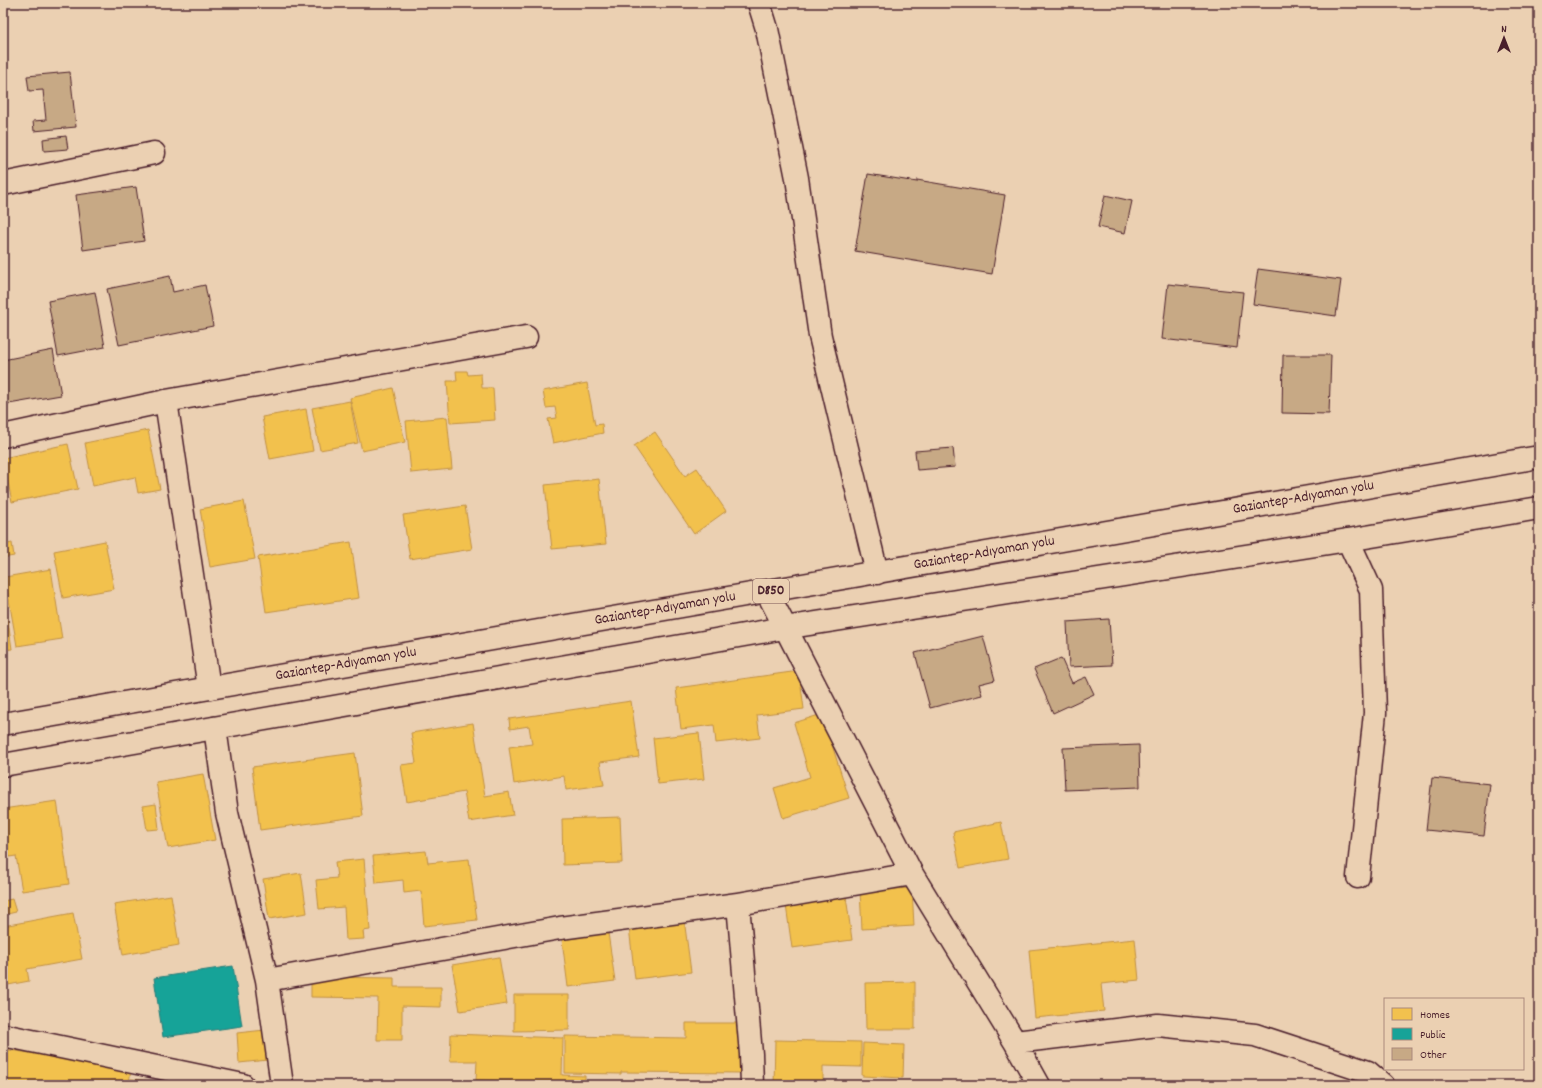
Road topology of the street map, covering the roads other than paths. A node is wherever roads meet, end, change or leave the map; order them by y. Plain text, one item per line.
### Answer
1 (759, 3) edge
2 (154, 153) dead end
3 (3, 184) edge
4 (526, 337) dead end
5 (166, 401) junction
6 (3, 436) edge
7 (1539, 457) edge
8 (1539, 508) edge
9 (1348, 540) junction
10 (877, 573) junction
11 (766, 592) junction
12 (784, 628) junction
13 (209, 688) junction
14 (3, 724) edge
15 (216, 728) junction
16 (3, 765) edge
17 (912, 874) junction
18 (1358, 877) dead end
19 (738, 904) junction
20 (267, 980) junction
21 (3, 1035) edge
22 (1015, 1042) junction
23 (243, 1085) edge
24 (282, 1085) edge
25 (752, 1085) edge
26 (1039, 1085) edge
27 (1383, 1085) edge

1 - 10 main road
2 - 3 main road
4 - 5 main road
5 - 6 main road
5 - 13 main road
7 - 10 main road, Gaziantep-Adıyaman yolu / D850
8 - 9 main road
9 - 12 main road
9 - 18 main road
10 - 11 main road, Gaziantep-Adıyaman yolu / D850
11 - 12 main road
11 - 13 main road, Gaziantep-Adıyaman yolu / D850
12 - 15 main road
12 - 17 main road
13 - 14 main road, Gaziantep-Adıyaman yolu / D850
15 - 16 main road
15 - 20 main road
17 - 19 main road
17 - 22 main road
19 - 20 main road
19 - 25 main road
20 - 24 main road
21 - 23 main road
22 - 26 main road
22 - 27 main road

